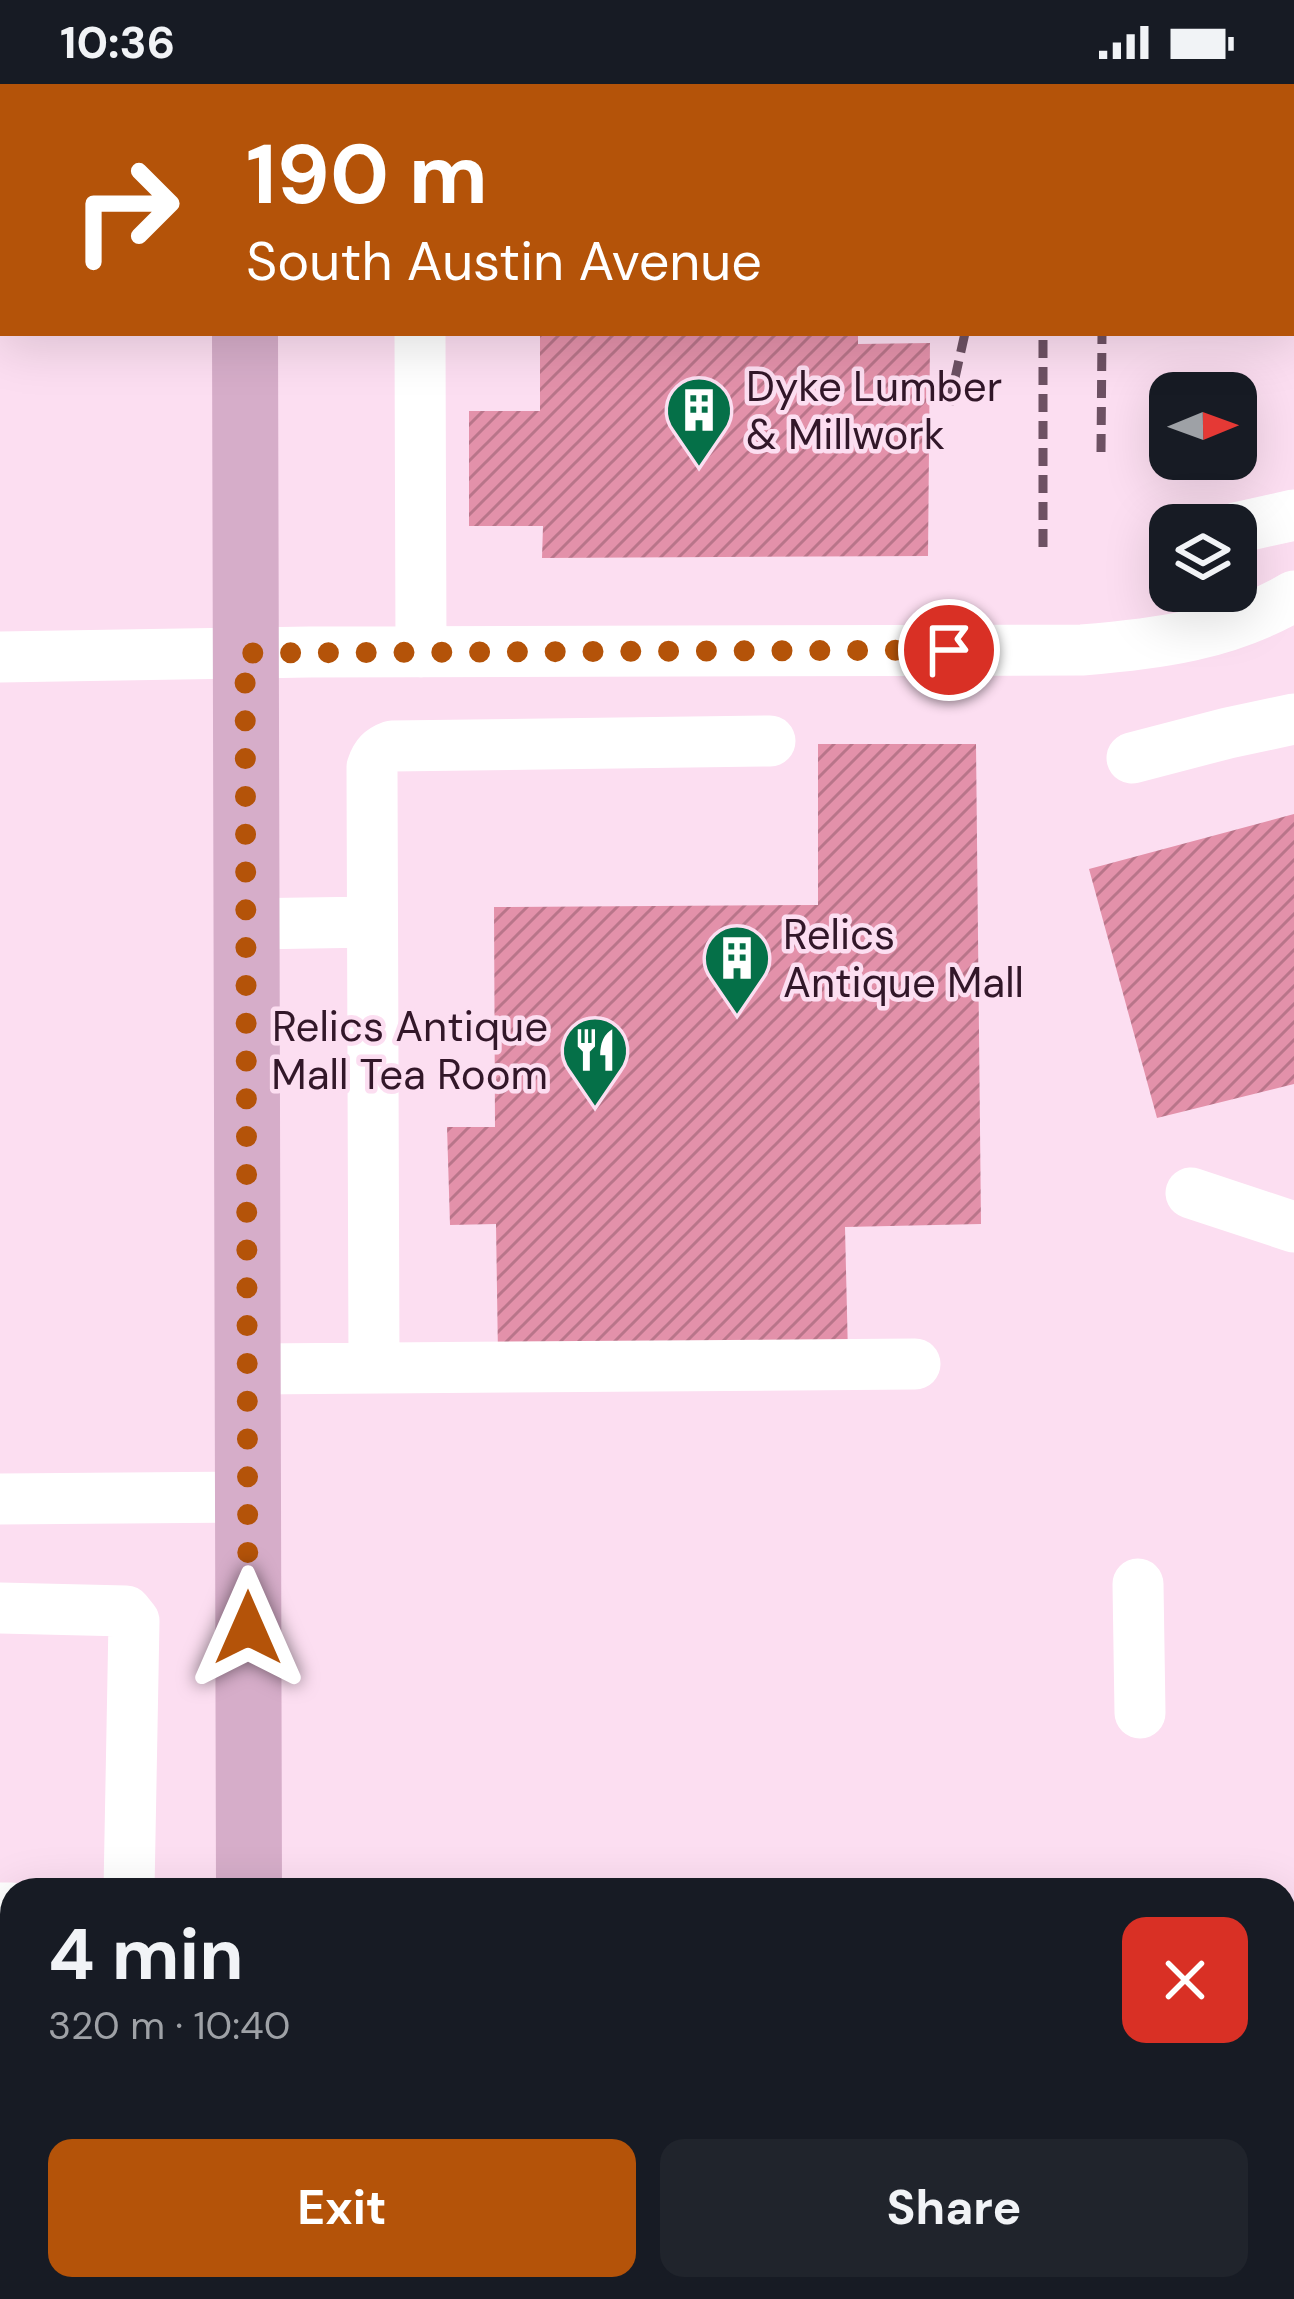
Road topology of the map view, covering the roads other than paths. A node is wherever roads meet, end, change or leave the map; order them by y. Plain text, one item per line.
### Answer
1 (244, 336) edge
2 (420, 336) edge
3 (1294, 514) edge
4 (1257, 523) edge
5 (1294, 596) edge
6 (1257, 609) edge
7 (1210, 612) edge
8 (421, 652) junction
9 (245, 653) junction
10 (0, 657) edge
11 (1294, 719) edge
12 (770, 741) dead end
13 (1132, 758) dead end
14 (372, 922) junction
15 (246, 924) junction
16 (1191, 1193) dead end
17 (1294, 1227) edge
18 (915, 1364) dead end
19 (374, 1368) junction
20 (247, 1369) junction
21 (248, 1497) junction
22 (0, 1499) edge
23 (1138, 1584) dead end
24 (0, 1608) edge
25 (1140, 1713) dead end
26 (129, 1878) edge
27 (249, 1878) edge

1 - 9 main road
2 - 8 street
3 - 4 street
5 - 6 street
7 - 8 street
8 - 9 street
9 - 10 street
9 - 15 main road
11 - 13 street
12 - 14 street
14 - 15 street
14 - 19 street
15 - 20 main road
16 - 17 street
18 - 19 street
19 - 20 street
20 - 21 main road
21 - 22 street
21 - 27 main road
23 - 25 street
24 - 26 street

